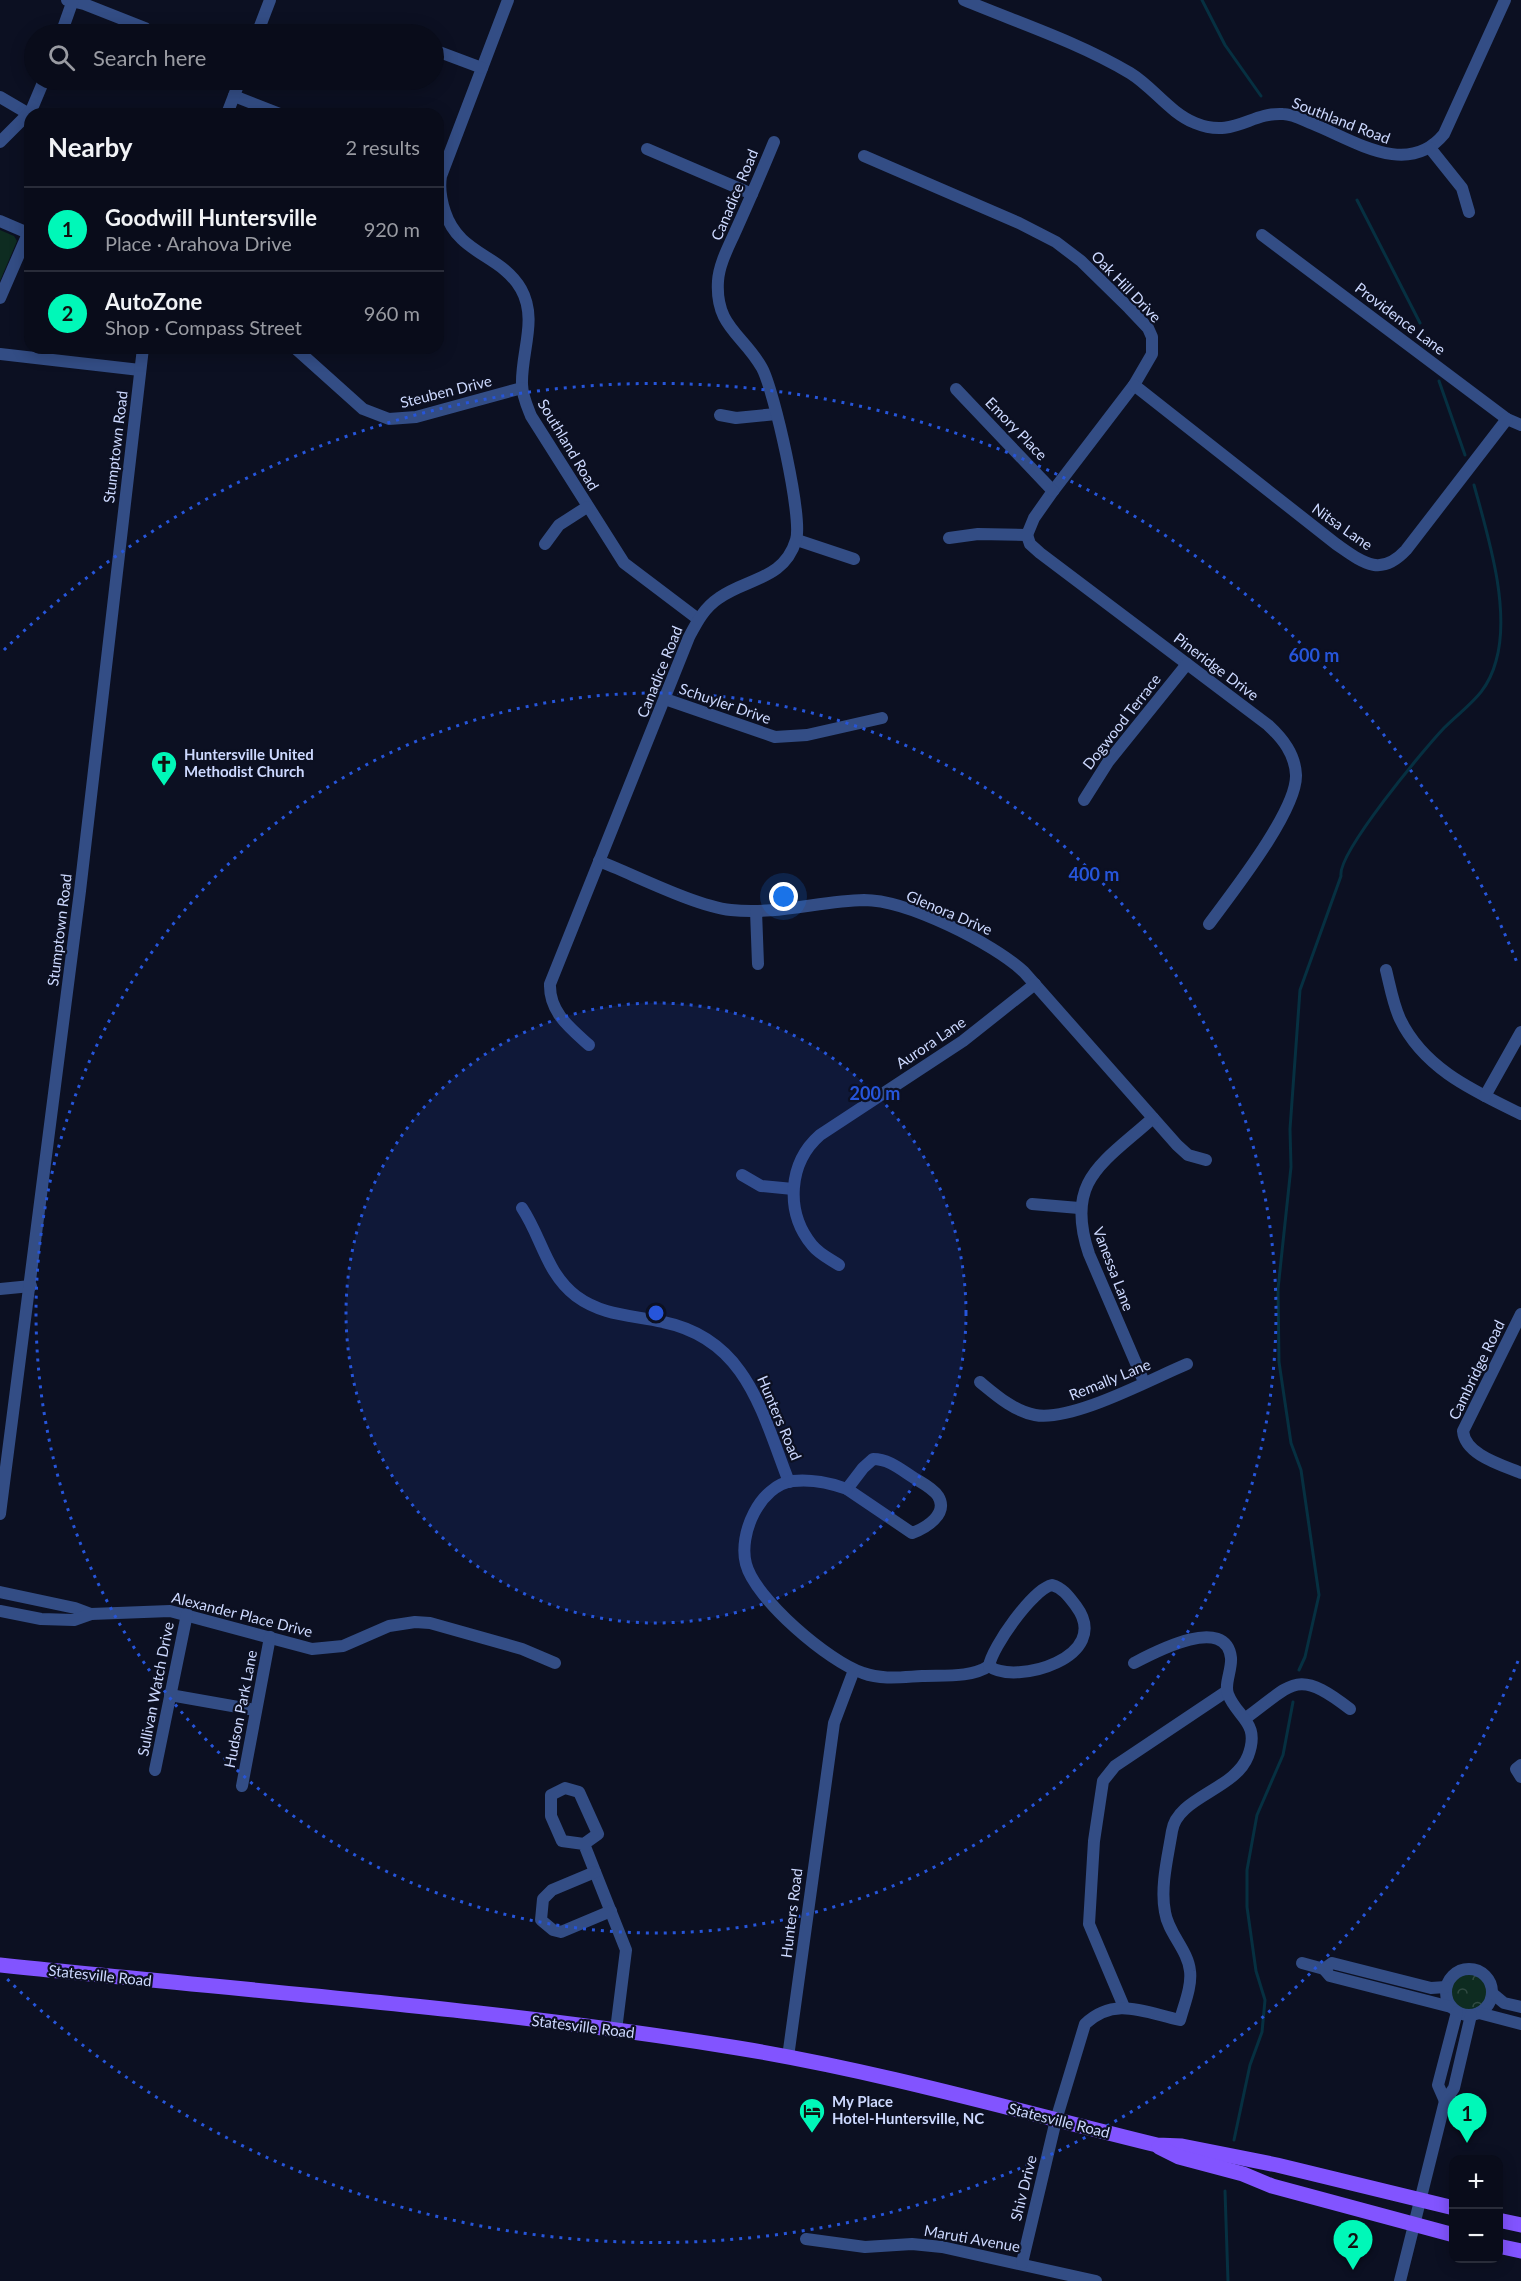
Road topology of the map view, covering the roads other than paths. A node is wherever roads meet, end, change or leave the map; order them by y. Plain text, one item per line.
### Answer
1 (270, 0) edge
2 (507, 0) edge
3 (964, 0) edge
4 (1505, 0) edge
5 (71, 1) edge
6 (64, 24) edge
7 (135, 24) edge
8 (261, 24) edge
9 (444, 54) edge
10 (482, 68) junction
11 (40, 90) edge
12 (236, 90) edge
13 (234, 96) junction
14 (0, 98) edge
15 (32, 108) edge
16 (230, 108) edge
17 (265, 108) edge
18 (24, 111) edge
19 (24, 119) edge
20 (0, 142) edge
21 (774, 142) dead end
22 (1431, 148) junction
23 (647, 149) dead end
24 (864, 156) dead end
25 (444, 168) edge
26 (752, 194) junction
27 (444, 210) edge
28 (1469, 212) dead end
29 (0, 221) edge
30 (24, 229) edge
31 (1262, 235) dead end
32 (24, 243) edge
33 (0, 298) edge
34 (0, 354) edge
35 (142, 354) edge
36 (302, 354) edge
37 (141, 370) junction
38 (1134, 385) junction
39 (522, 388) junction
40 (956, 389) dead end
41 (776, 414) junction
42 (720, 415) dead end
43 (1508, 418) junction
44 (1521, 425) edge
45 (1053, 491) junction
46 (587, 507) junction
47 (1027, 535) junction
48 (949, 538) dead end
49 (797, 540) junction
50 (545, 544) dead end
51 (854, 559) dead end
52 (698, 619) junction
53 (1187, 664) junction
54 (665, 699) junction
55 (882, 718) dead end
56 (1084, 800) dead end
57 (599, 861) junction
58 (756, 911) junction
59 (1209, 924) dead end
60 (758, 964) dead end
61 (1386, 970) dead end
62 (1035, 984) junction
63 (1521, 1032) edge
64 (589, 1045) dead end
65 (1485, 1096) junction
66 (1521, 1114) edge
67 (1153, 1118) junction
68 (1206, 1160) dead end
69 (742, 1175) dead end
70 (793, 1189) junction
71 (1032, 1204) dead end
72 (522, 1208) dead end
73 (1079, 1208) junction
74 (839, 1264) dead end
75 (31, 1286) junction
76 (0, 1289) edge
77 (1521, 1314) edge
78 (1187, 1364) dead end
79 (980, 1382) dead end
80 (1144, 1382) junction
81 (1521, 1473) edge
82 (789, 1482) junction
83 (847, 1489) junction
84 (0, 1514) edge
85 (0, 1592) edge
86 (0, 1611) edge
87 (91, 1614) junction
88 (187, 1614) junction
89 (270, 1638) junction
90 (555, 1663) dead end
91 (1134, 1663) dead end
92 (989, 1666) junction
93 (854, 1670) junction
94 (1227, 1691) junction
95 (170, 1695) junction
96 (1350, 1709) dead end
97 (255, 1710) junction
98 (1246, 1718) junction
99 (155, 1770) dead end
100 (242, 1786) dead end
101 (584, 1844) junction
102 (595, 1872) junction
103 (611, 1911) junction
104 (1302, 1963) dead end
105 (0, 1965) edge
106 (1324, 1969) junction
107 (1446, 1987) junction
108 (1492, 1993) junction
109 (1124, 2007) junction
110 (1521, 2007) edge
111 (1454, 2010) junction
112 (1475, 2014) junction
113 (1521, 2024) edge
114 (616, 2030) junction
115 (788, 2057) junction
116 (1445, 2101) junction
117 (1056, 2120) junction
118 (1157, 2145) junction
119 (1421, 2200) junction
120 (1449, 2207) edge
121 (1503, 2221) edge
122 (1414, 2225) junction
123 (1521, 2225) edge
124 (1449, 2234) edge
125 (806, 2239) dead end
126 (1503, 2247) edge
127 (1521, 2251) edge
128 (1022, 2263) junction
129 (1096, 2281) edge
130 (1400, 2281) edge

1 - 8 street
2 - 10 street, Southland Road
3 - 22 street, Southland Road
4 - 22 street
5 - 6 street
5 - 7 street
9 - 10 street
10 - 25 street, Southland Road
11 - 15 street
12 - 13 street
13 - 16 street
13 - 17 street
14 - 18 street
19 - 20 street
21 - 26 street, Canadice Road
22 - 28 street
23 - 26 street
24 - 38 street, Oak Hill Drive
26 - 41 street, Canadice Road
27 - 39 street, Southland Road
29 - 30 street
31 - 43 street, Providence Lane
32 - 33 street
34 - 37 street
35 - 37 street, Stumptown Road
36 - 39 street, Steuben Drive
37 - 75 street, Stumptown Road
38 - 43 street, Nitsa Lane
38 - 45 street, Oak Hill Drive
39 - 46 street, Southland Road
40 - 45 street, Emory Place
41 - 42 street
41 - 49 street, Canadice Road
43 - 44 street, Providence Lane
45 - 47 street, Oak Hill Drive
46 - 50 street
46 - 52 street, Southland Road
47 - 48 street
47 - 53 street, Pineridge Drive
49 - 51 street
49 - 52 street, Canadice Road
52 - 54 street, Canadice Road
53 - 56 street, Dogwood Terrace
53 - 59 street, Pineridge Drive
54 - 55 street, Schuyler Drive
54 - 57 street, Canadice Road
57 - 58 street, Glenora Drive
57 - 64 street, Canadice Road
58 - 60 street
58 - 62 street, Glenora Drive
61 - 65 street
62 - 67 street, Glenora Drive
62 - 70 street, Aurora Lane
63 - 65 street
65 - 66 street
67 - 68 street, Glenora Drive
67 - 73 street, Vanessa Lane
69 - 70 street
70 - 74 street, Aurora Lane
71 - 73 street
72 - 82 street, Hunters Road
73 - 80 street, Vanessa Lane
75 - 76 street
75 - 84 street, Stumptown Road
77 - 81 street, Cambridge Road
78 - 80 street, Remally Lane
79 - 80 street, Remally Lane
82 - 83 street, Hunters Road
82 - 93 street, Hunters Road
83 - 83 street, Hunters Road
85 - 87 street, Alexander Place Drive
86 - 87 street, Alexander Place Drive
87 - 88 street, Alexander Place Drive
88 - 89 street, Alexander Place Drive
88 - 95 street, Sullivan Watch Drive
89 - 90 street, Alexander Place Drive
89 - 97 street, Hudson Park Lane
91 - 94 street
92 - 92 street, Hunters Road
92 - 93 street, Hunters Road
93 - 115 street, Hunters Road
94 - 98 street
94 - 109 street
95 - 97 street
95 - 99 street, Sullivan Watch Drive
96 - 98 street
97 - 100 street, Hudson Park Lane
98 - 109 street
101 - 101 street
101 - 102 street
102 - 103 street
102 - 103 street
103 - 114 street
104 - 106 street
105 - 114 main road, Statesville Road
106 - 107 street
106 - 111 street
107 - 108 street
107 - 111 street
108 - 110 street
108 - 112 street
109 - 117 street, Shiv Drive
111 - 112 street
111 - 116 street
112 - 113 street
112 - 116 street
114 - 115 main road, Statesville Road
115 - 117 main road, Statesville Road
116 - 119 street
117 - 118 main road, Statesville Road
117 - 128 street, Shiv Drive
118 - 119 main road, Statesville Road
118 - 122 main road, Statesville Road
119 - 120 main road, Statesville Road
119 - 122 street
121 - 123 main road
122 - 124 main road, Statesville Road
122 - 130 street
125 - 128 street, Maruti Avenue
126 - 127 main road
128 - 129 street, Maruti Avenue

